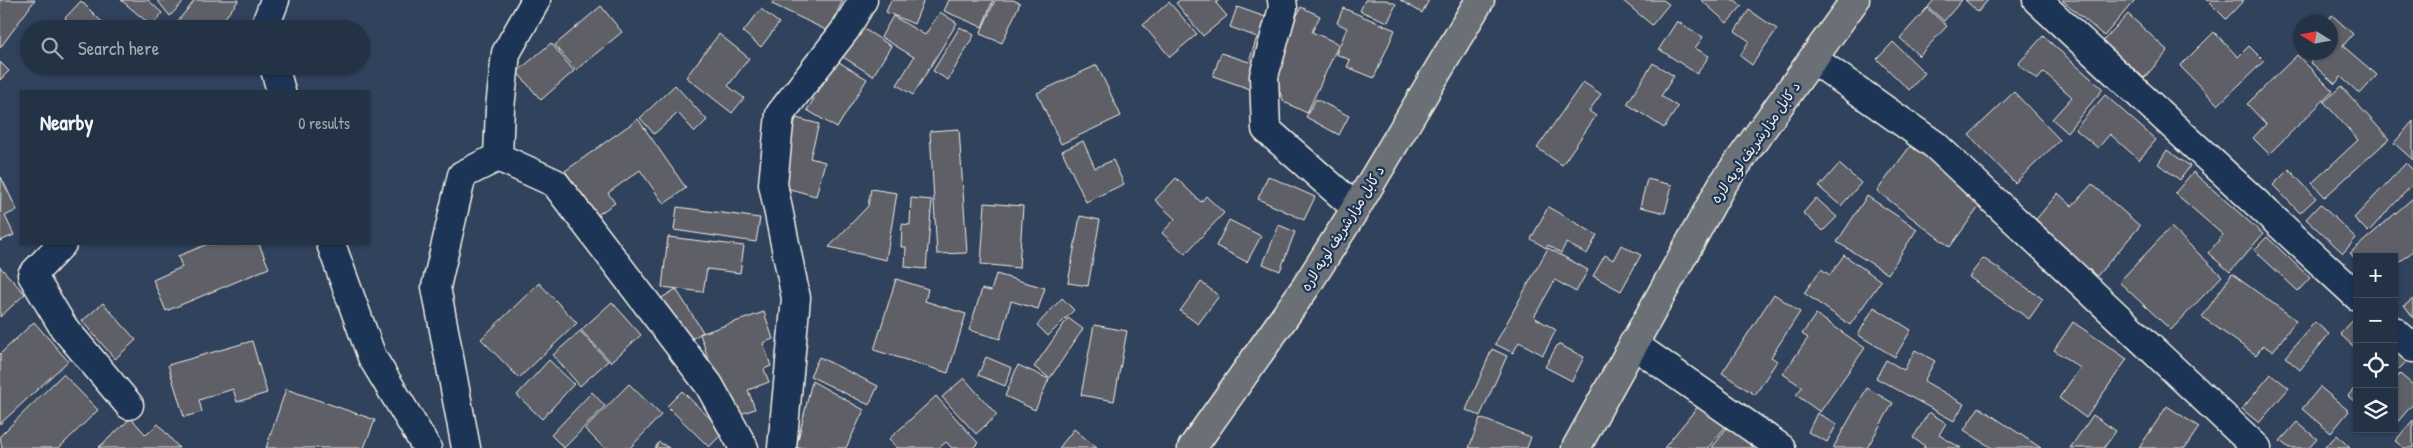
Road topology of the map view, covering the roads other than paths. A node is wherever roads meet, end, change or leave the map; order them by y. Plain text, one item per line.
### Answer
1 (275, 0) edge
2 (536, 0) edge
3 (863, 0) edge
4 (1282, 0) edge
5 (1480, 0) edge
6 (1855, 0) edge
7 (2037, 0) edge
8 (267, 20) edge
9 (1813, 59) junction
10 (498, 157) junction
11 (1356, 208) junction
12 (61, 245) edge
13 (331, 245) edge
14 (2353, 292) edge
15 (2398, 335) edge
16 (1634, 344) junction
17 (2413, 348) edge
18 (129, 405) dead end
19 (427, 448) edge
20 (466, 448) edge
21 (744, 448) edge
22 (782, 448) edge
23 (1192, 448) edge
24 (1576, 448) edge
25 (1781, 448) edge
26 (2257, 448) edge

1 - 8 street
2 - 10 street
3 - 22 street
4 - 11 street
5 - 11 highway, د کابل مزارشریف لویه لاره
6 - 9 highway, د کابل مزارشریف لویه لاره
7 - 14 street
9 - 16 highway, د کابل مزارشریف لویه لاره
9 - 26 street
10 - 20 street
10 - 21 street
11 - 23 highway, د کابل مزارشریف لویه لاره
12 - 18 street
13 - 19 street
15 - 17 street
16 - 24 highway, د کابل مزارشریف لویه لاره
16 - 25 street

